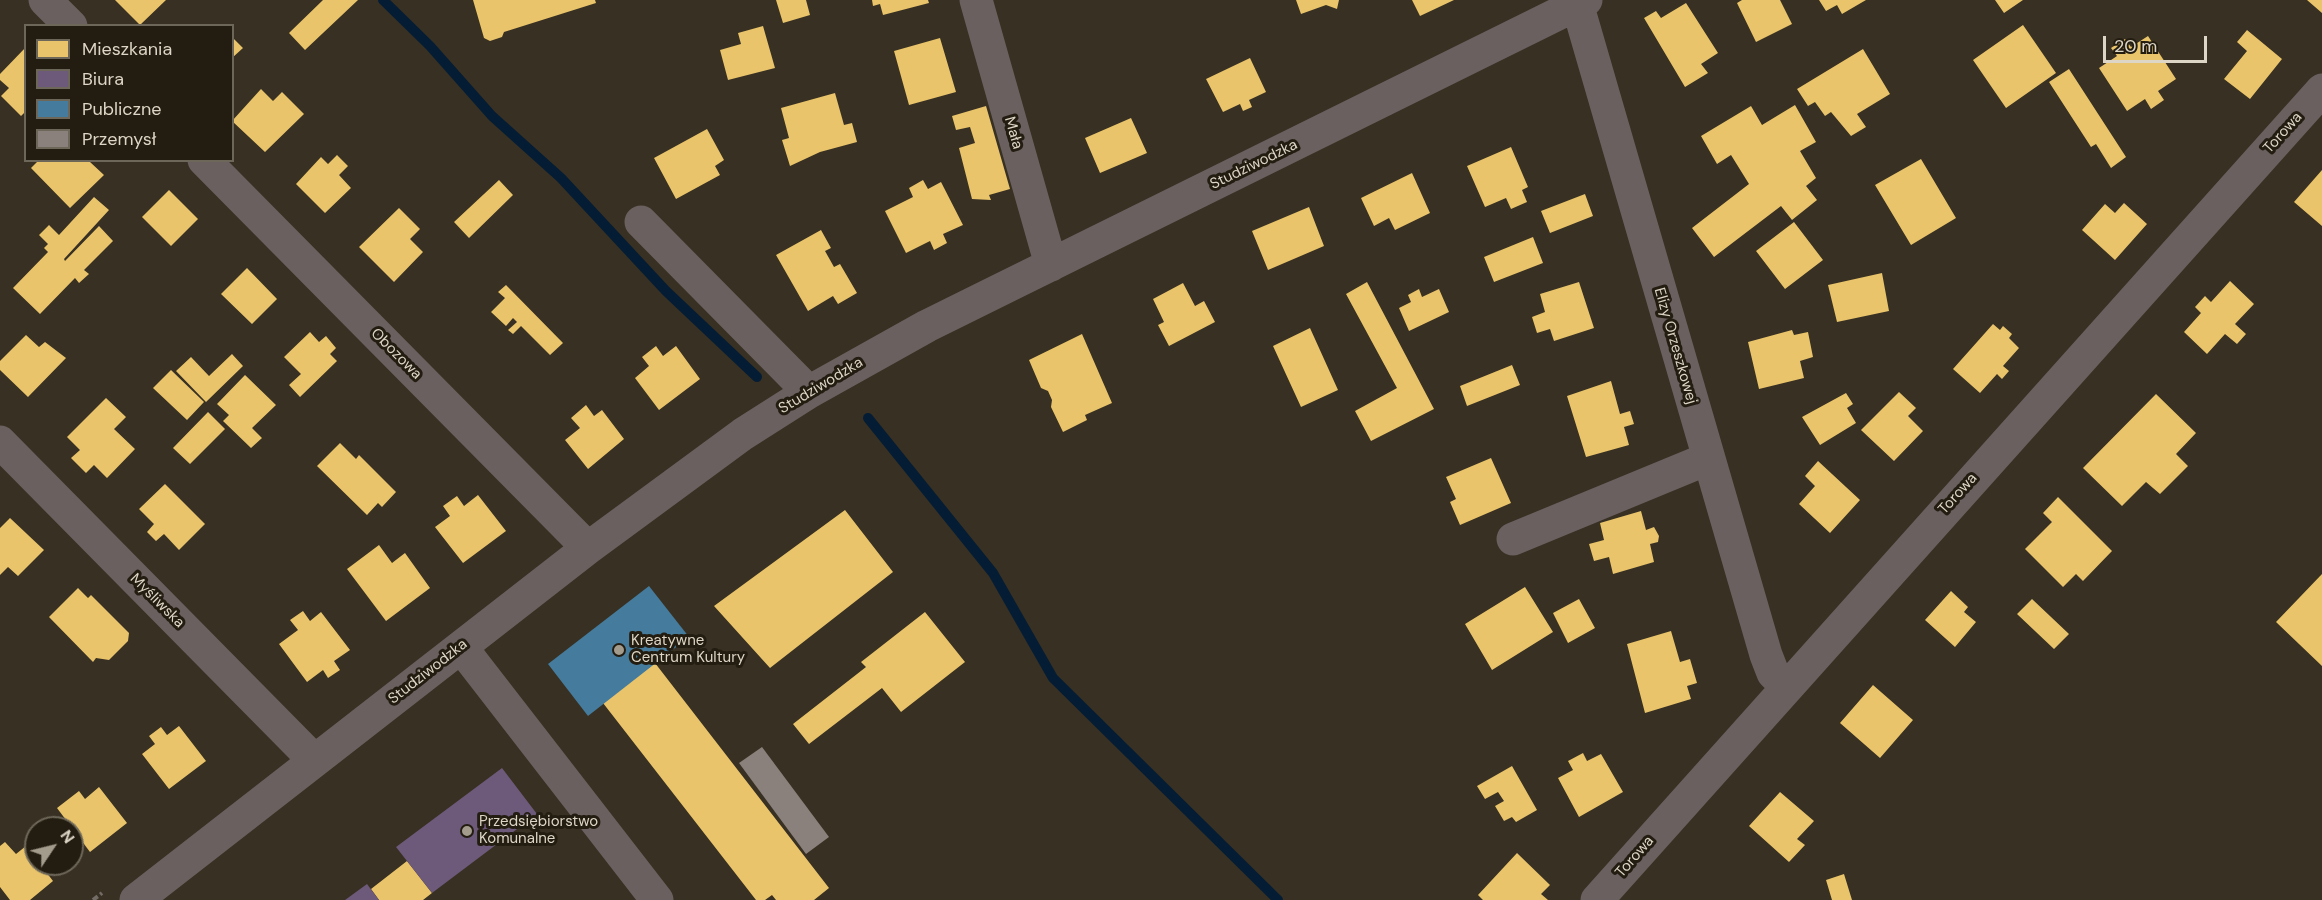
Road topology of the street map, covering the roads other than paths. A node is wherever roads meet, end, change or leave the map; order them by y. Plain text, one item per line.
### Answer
1 (45, 0) edge
2 (976, 0) edge
3 (1580, 2) edge
4 (69, 24) edge
5 (2322, 90) edge
6 (206, 162) edge
7 (641, 222) dead end
8 (1051, 265) junction
9 (809, 392) junction
10 (0, 441) edge
11 (1707, 459) junction
12 (1514, 539) dead end
13 (588, 548) junction
14 (461, 647) junction
15 (1786, 686) junction
16 (314, 760) junction
17 (136, 900) edge
18 (657, 900) edge
19 (1597, 900) edge

1 - 4 street
2 - 8 street, Mała
3 - 8 street, Studziwodzka
3 - 11 street, Elizy Orzeszkowej
5 - 15 street, Torowa
6 - 13 street, Obozowa
7 - 9 street
8 - 9 street, Studziwodzka
9 - 13 street, Studziwodzka
10 - 16 street, Myśliwska
11 - 12 street
11 - 15 street, Elizy Orzeszkowej
13 - 14 street, Studziwodzka
14 - 16 street, Studziwodzka
14 - 18 street
15 - 19 street, Torowa
16 - 17 street, Studziwodzka

